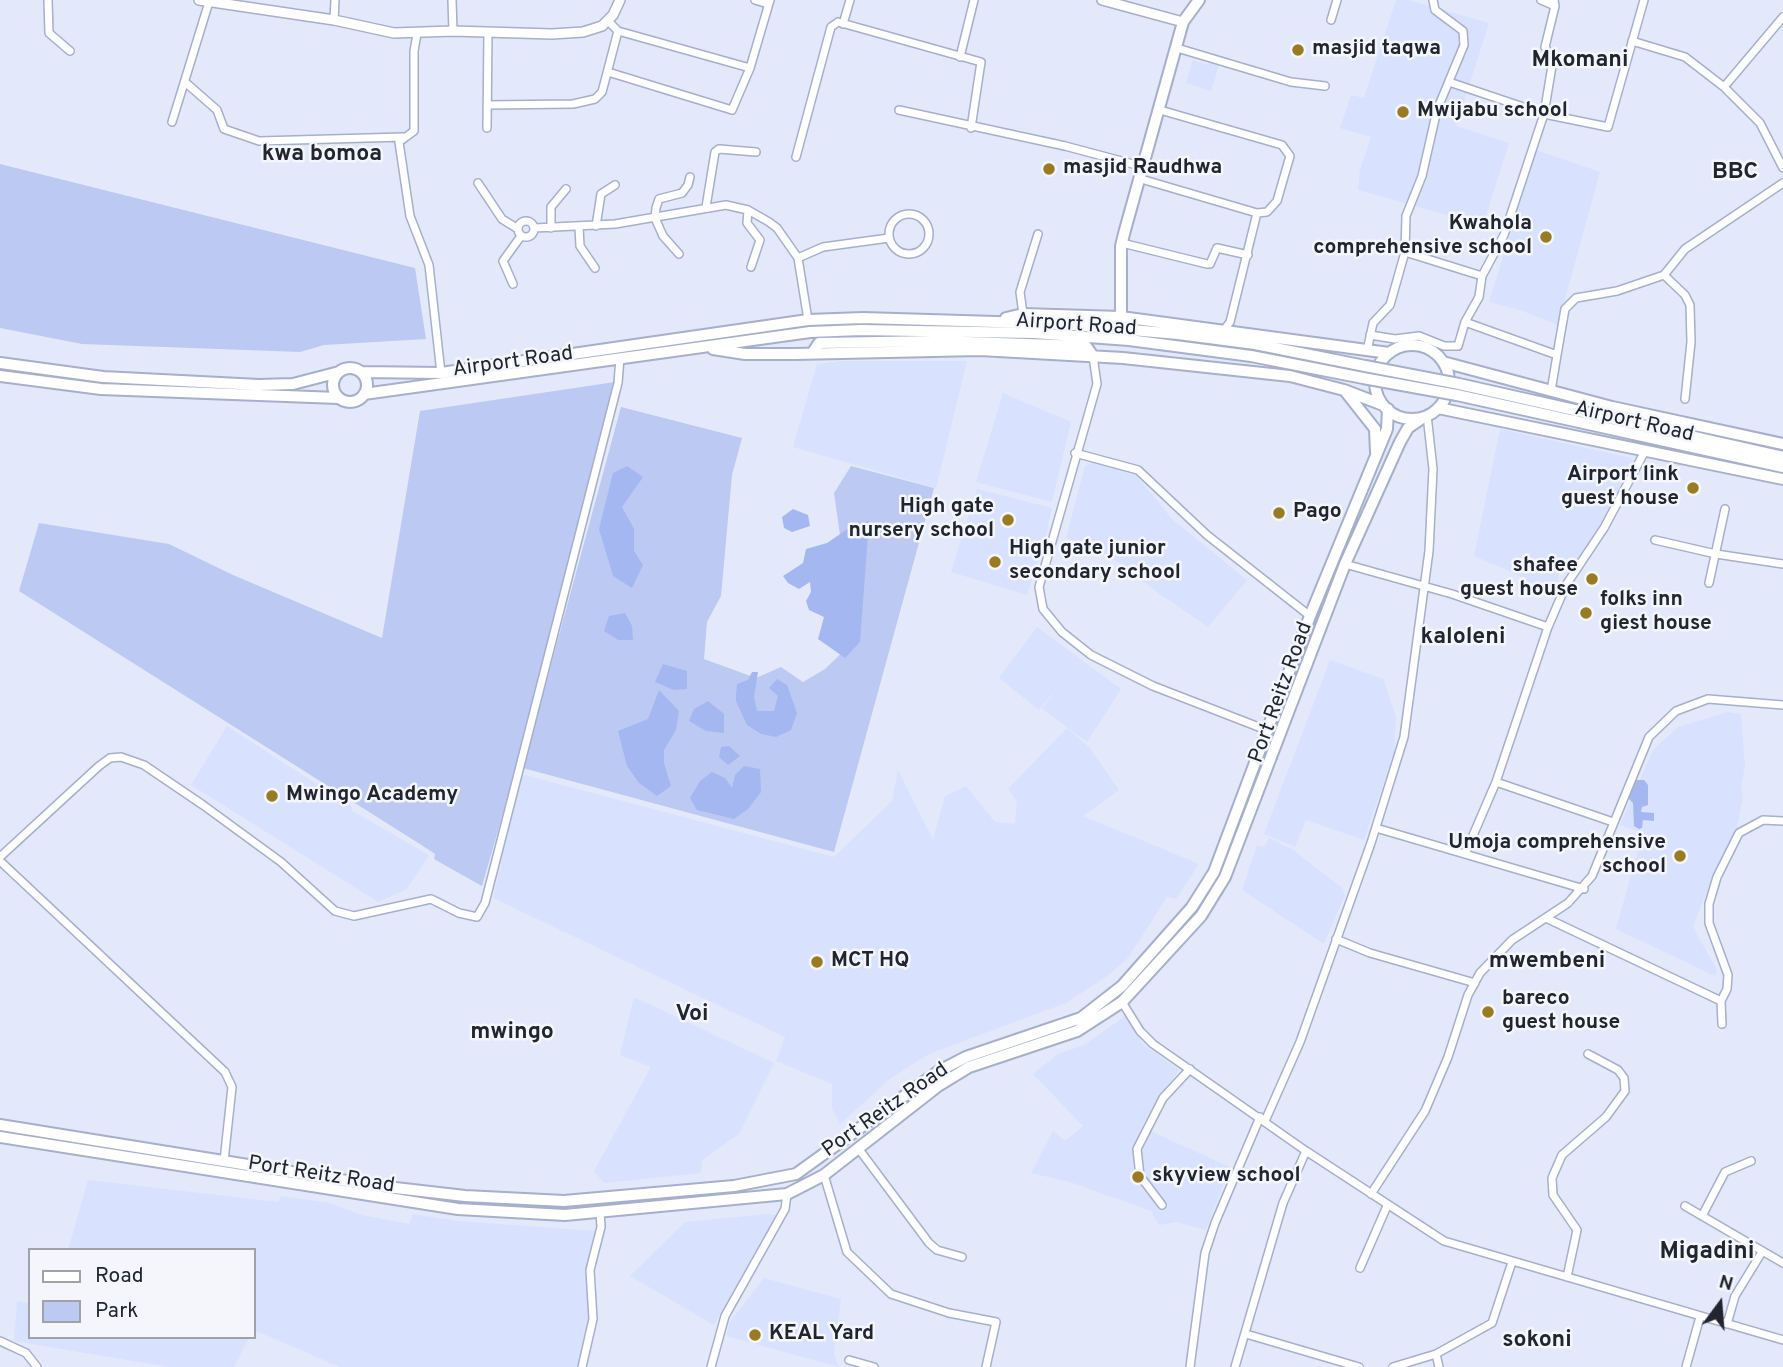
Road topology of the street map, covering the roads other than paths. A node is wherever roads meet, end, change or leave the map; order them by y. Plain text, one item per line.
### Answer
1 (48, 0) edge
2 (335, 0) edge
3 (452, 0) edge
4 (620, 0) edge
5 (755, 0) edge
6 (850, 0) edge
7 (974, 0) edge
8 (1102, 0) edge
9 (1199, 0) edge
10 (1433, 0) edge
11 (1541, 0) edge
12 (1644, 0) edge
13 (204, 1) edge
14 (1114, 1) edge
15 (1334, 1) edge
16 (769, 2) edge
17 (1554, 3) edge
18 (1783, 17) edge
19 (334, 20) junction
20 (1331, 20) dead end
21 (608, 21) junction
22 (1183, 22) junction
23 (843, 24) junction
24 (453, 30) junction
25 (618, 31) junction
26 (488, 32) junction
27 (417, 34) junction
28 (1632, 41) junction
29 (1177, 48) junction
30 (70, 51) dead end
31 (960, 57) junction
32 (750, 68) junction
33 (608, 72) junction
34 (185, 82) junction
35 (1449, 82) junction
36 (1325, 86) dead end
37 (1724, 87) junction
38 (487, 105) junction
39 (899, 110) dead end
40 (1160, 110) junction
41 (1544, 114) junction
42 (172, 122) dead end
43 (487, 128) dead end
44 (971, 128) junction
45 (403, 137) junction
46 (756, 152) dead end
47 (796, 157) dead end
48 (1144, 167) junction
49 (1783, 168) edge
50 (690, 177) dead end
51 (1141, 179) junction
52 (478, 183) dead end
53 (1783, 183) edge
54 (615, 185) dead end
55 (566, 189) dead end
56 (706, 207) junction
57 (748, 210) junction
58 (1257, 213) junction
59 (655, 218) junction
60 (596, 226) junction
61 (579, 227) junction
62 (534, 228) junction
63 (551, 228) junction
64 (519, 232) junction
65 (1038, 234) dead end
66 (889, 238) junction
67 (1122, 243) junction
68 (1405, 252) junction
69 (679, 254) dead end
70 (1248, 255) junction
71 (798, 258) junction
72 (751, 267) dead end
73 (595, 268) dead end
74 (1664, 275) junction
75 (1482, 276) junction
76 (513, 284) dead end
77 (1023, 314) junction
78 (1121, 317) junction
79 (808, 320) junction
80 (989, 322) junction
81 (1465, 322) junction
82 (1224, 330) junction
83 (1129, 335) junction
84 (1370, 335) junction
85 (699, 347) junction
86 (1367, 351) junction
87 (1389, 352) junction
88 (1557, 355) junction
89 (1093, 356) junction
90 (620, 358) junction
91 (1443, 362) junction
92 (0, 363) edge
93 (338, 372) junction
94 (361, 372) junction
95 (441, 373) junction
96 (0, 376) edge
97 (1344, 390) junction
98 (1551, 391) junction
99 (364, 394) junction
100 (338, 398) junction
101 (1685, 398) dead end
102 (1385, 407) junction
103 (1438, 408) junction
104 (1425, 416) junction
105 (1783, 444) edge
106 (1645, 451) junction
107 (1075, 453) junction
108 (1377, 455) junction
109 (1783, 457) edge
110 (1768, 459) junction
111 (1783, 467) edge
112 (1783, 479) edge
113 (1725, 509) dead end
114 (1654, 540) dead end
115 (1716, 554) junction
116 (1345, 564) junction
117 (1783, 564) edge
118 (1709, 583) dead end
119 (1425, 586) junction
120 (1310, 616) junction
121 (1548, 626) junction
122 (1783, 705) edge
123 (1269, 732) junction
124 (1496, 782) junction
125 (1783, 821) edge
126 (1613, 822) junction
127 (1376, 828) junction
128 (1465, 854) junction
129 (0, 859) edge
130 (1584, 888) junction
131 (1546, 918) junction
132 (1336, 939) junction
133 (1475, 983) junction
134 (1721, 1001) junction
135 (1122, 1002) junction
136 (1722, 1024) dead end
137 (1588, 1054) dead end
138 (1190, 1069) junction
139 (1263, 1119) junction
140 (0, 1125) edge
141 (0, 1137) edge
142 (858, 1148) junction
143 (1306, 1151) junction
144 (224, 1161) junction
145 (1751, 1161) dead end
146 (824, 1175) junction
147 (786, 1194) junction
148 (1371, 1194) junction
149 (1161, 1205) dead end
150 (1387, 1206) junction
151 (1685, 1206) dead end
152 (600, 1212) junction
153 (1702, 1216) junction
154 (1762, 1252) junction
155 (962, 1257) dead end
156 (1512, 1262) junction
157 (1783, 1263) edge
158 (1360, 1268) dead end
159 (1567, 1277) junction
160 (1700, 1317) junction
161 (1727, 1324) junction
162 (1246, 1334) junction
163 (1783, 1340) edge
164 (0, 1341) edge
165 (1436, 1354) junction
166 (849, 1360) dead end
167 (37, 1367) edge
168 (582, 1367) edge
169 (711, 1367) edge
170 (874, 1367) edge
171 (986, 1367) edge
172 (1190, 1367) edge
173 (1235, 1367) edge
174 (1359, 1367) edge
175 (1393, 1367) edge
176 (1439, 1367) edge
177 (1686, 1367) edge

1 - 30 street
2 - 19 street
3 - 24 street
4 - 21 street
5 - 16 street
6 - 23 street
7 - 31 street
8 - 14 street
9 - 22 main road
10 - 35 street
11 - 17 street
12 - 28 street
13 - 19 street
13 - 34 street
14 - 22 street
15 - 20 street
16 - 32 street
17 - 41 street
18 - 37 street
19 - 27 street
21 - 25 street
21 - 26 street
22 - 29 main road
23 - 31 street
23 - 47 street
24 - 26 street
24 - 27 street
25 - 32 street
25 - 33 street
26 - 38 street
27 - 45 street
28 - 37 street
28 - 41 street
29 - 36 street
29 - 40 main road
31 - 44 street
32 - 33 street
33 - 38 street
34 - 42 street
34 - 45 street
35 - 41 street
35 - 68 street
37 - 49 street
38 - 43 street
39 - 44 street
40 - 48 main road
40 - 58 street
41 - 75 street
44 - 48 street
45 - 95 street
46 - 56 street
48 - 51 main road
50 - 59 street
51 - 58 street
51 - 67 main road
52 - 64 street
53 - 74 street
54 - 60 street
55 - 63 street
56 - 57 street
56 - 59 street
57 - 71 street
57 - 72 street
58 - 70 street
59 - 60 street
59 - 69 street
60 - 61 street
61 - 63 street
61 - 73 street
62 - 63 street
62 - 64 street
62 - 64 street
64 - 76 street
65 - 77 street
66 - 66 street
66 - 71 street
67 - 70 street
67 - 78 main road
68 - 75 street
68 - 84 street
70 - 82 street
71 - 79 street
74 - 88 street
74 - 101 street
75 - 81 street
77 - 78 main road
77 - 80 main road
78 - 82 main road
79 - 80 main road, Airport Road
79 - 95 main road, Airport Road
80 - 83 main road, Airport Road
81 - 84 street
81 - 88 street
82 - 86 main road
83 - 85 main road, Airport Road
83 - 110 main road, Airport Road, bridge
84 - 86 street
85 - 89 main road
85 - 90 main road, Airport Road
86 - 87 main road
87 - 91 main road
87 - 102 main road
88 - 98 street
89 - 97 main road
89 - 107 street
90 - 99 main road, Airport Road
90 - 129 street
91 - 98 main road
91 - 103 main road
92 - 93 main road
93 - 94 main road
93 - 100 main road
94 - 95 main road, Airport Road
94 - 99 main road
96 - 100 main road
97 - 102 main road
97 - 108 main road
98 - 105 main road
99 - 100 main road
102 - 104 main road
102 - 108 main road, Port Reitz Road
103 - 104 main road
103 - 106 main road
104 - 116 main road
104 - 119 street
106 - 112 main road
106 - 121 street
107 - 120 street
107 - 123 street
108 - 120 main road, Port Reitz Road
109 - 110 main road, Airport Road
110 - 111 main road, Airport Road
113 - 115 street
114 - 115 street
115 - 117 street
115 - 118 street
116 - 119 street
116 - 135 main road
119 - 121 street
119 - 127 street
120 - 123 main road, Port Reitz Road
121 - 124 street
122 - 126 street
123 - 144 main road, Port Reitz Road
124 - 126 street
124 - 128 street
125 - 134 street
126 - 130 street
127 - 128 street
127 - 132 street
128 - 130 street
129 - 144 street
130 - 131 street
131 - 133 street
131 - 134 street
132 - 133 street
132 - 139 street
133 - 148 street
134 - 136 street
135 - 138 street
135 - 142 main road
137 - 159 street
138 - 139 street
138 - 149 street
139 - 143 street
139 - 172 street
140 - 144 main road, Port Reitz Road
141 - 152 main road
142 - 146 main road
142 - 155 street
143 - 148 street
143 - 162 street
145 - 153 street
146 - 147 main road
146 - 171 street
147 - 152 main road
147 - 169 street
148 - 150 street
150 - 156 street
150 - 158 street
151 - 153 street
152 - 168 street
153 - 154 street
154 - 157 street
154 - 161 street
156 - 159 street
156 - 165 street
159 - 160 street
160 - 161 street
160 - 177 street
161 - 163 street
162 - 173 street
162 - 174 street
164 - 167 street
165 - 175 street
165 - 176 street
166 - 170 street

